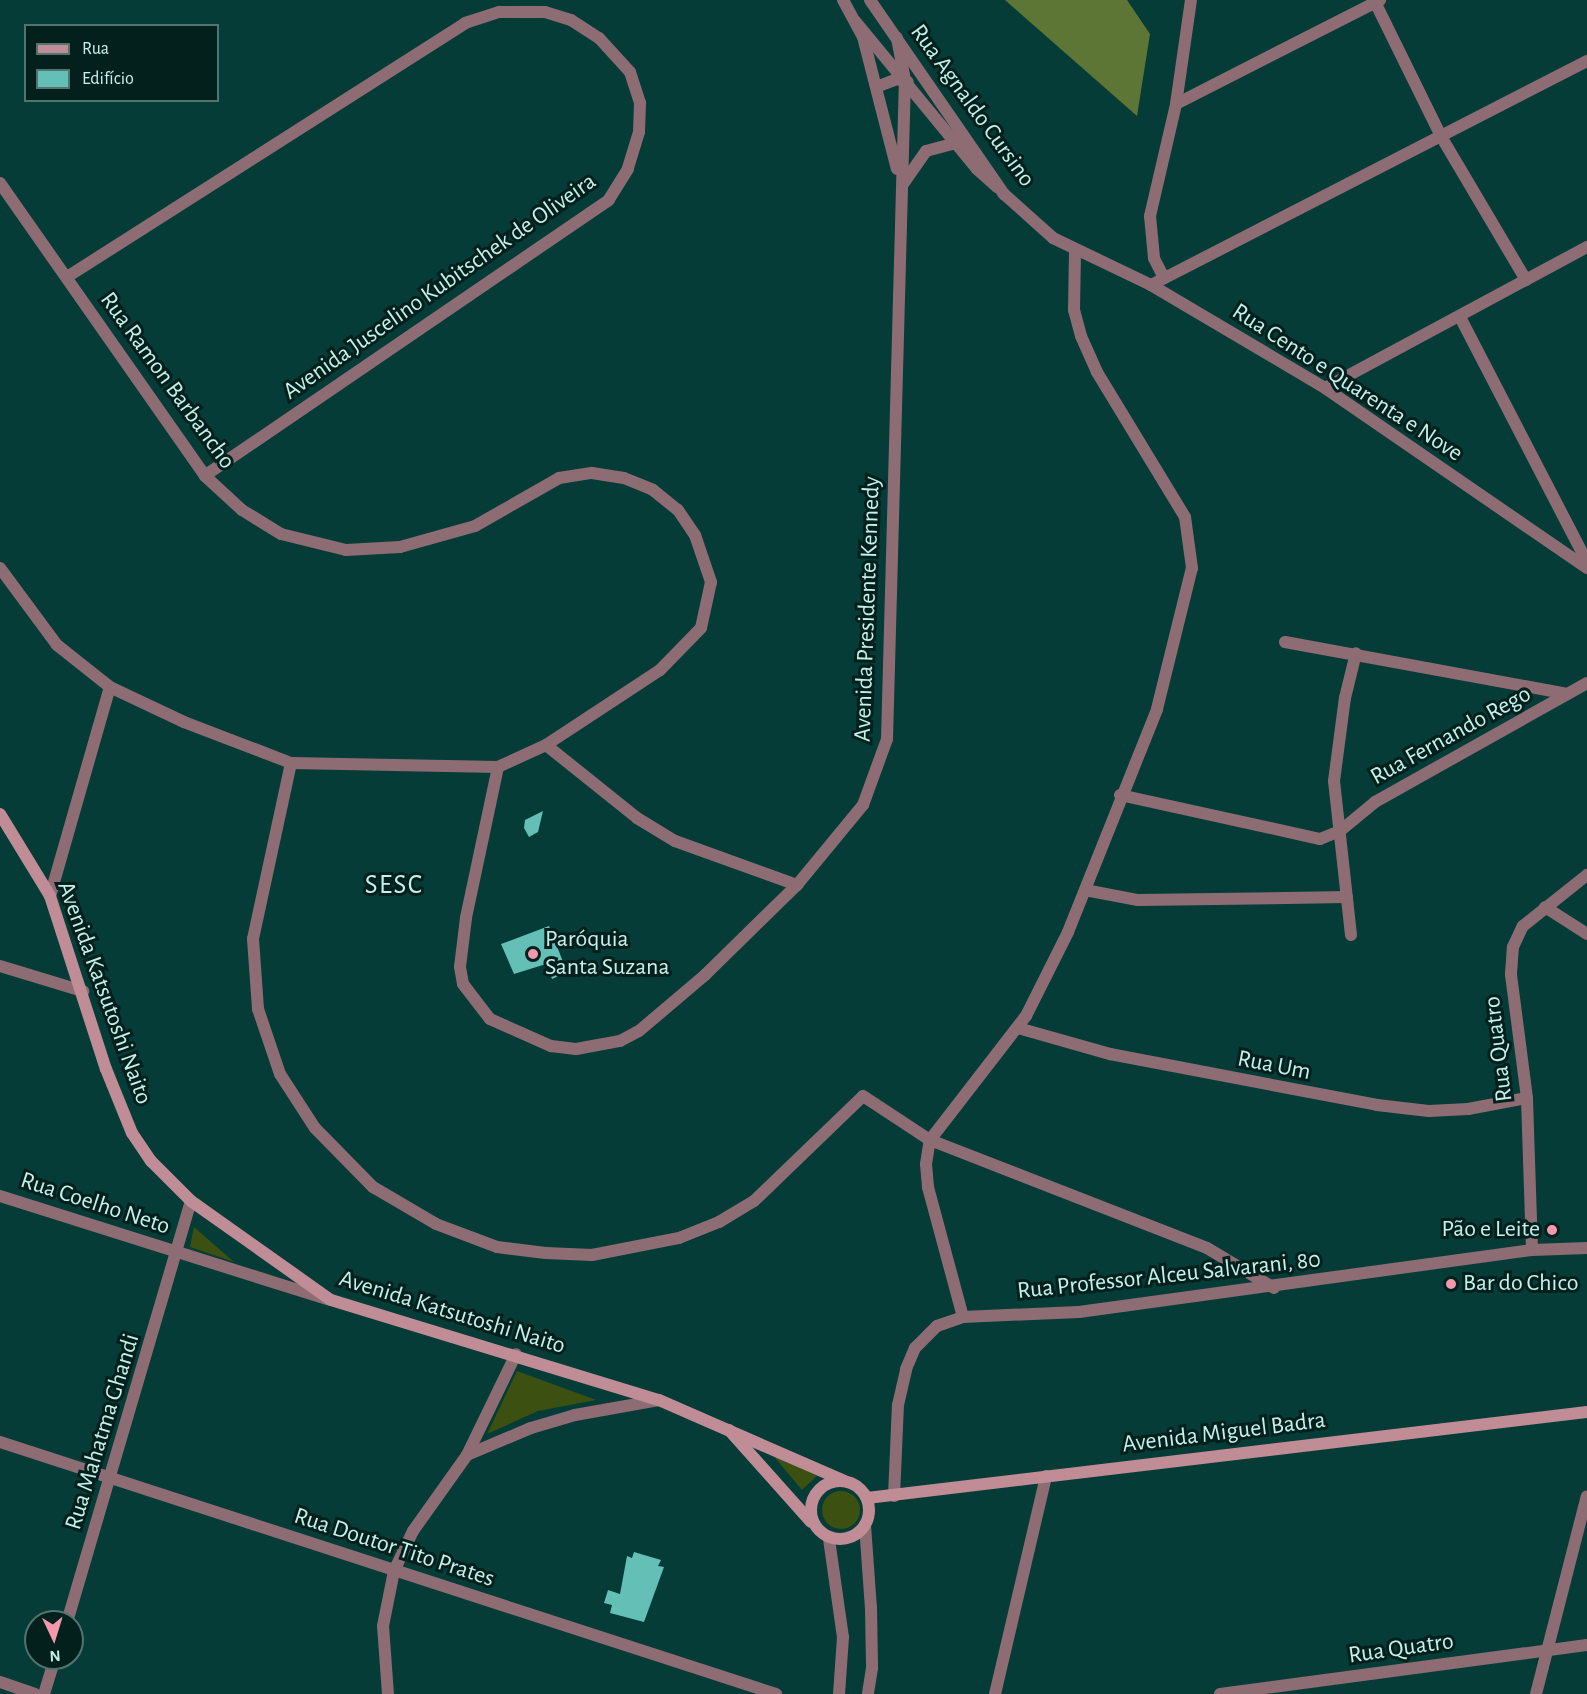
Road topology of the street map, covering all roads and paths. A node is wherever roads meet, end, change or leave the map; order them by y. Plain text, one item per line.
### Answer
1 (843, 0) edge
2 (870, 0) edge
3 (1191, 0) edge
4 (1376, 1) edge
5 (855, 21) junction
6 (897, 38) junction
7 (1587, 61) edge
8 (905, 80) junction
9 (879, 86) junction
10 (1176, 104) junction
11 (950, 115) junction
12 (1442, 138) junction
13 (956, 143) junction
14 (0, 183) edge
15 (902, 188) junction
16 (1004, 194) junction
17 (1587, 247) edge
18 (1075, 250) junction
19 (67, 277) junction
20 (1164, 278) junction
21 (1526, 280) junction
22 (1150, 285) junction
23 (1460, 317) junction
24 (1325, 388) junction
25 (205, 476) junction
26 (1587, 562) edge
27 (0, 568) edge
28 (1587, 568) edge
29 (1286, 642) dead end
30 (1356, 653) junction
31 (1587, 683) edge
32 (110, 687) junction
33 (1567, 694) junction
34 (546, 745) junction
35 (291, 763) junction
36 (498, 767) junction
37 (1120, 795) junction
38 (0, 814) edge
39 (1340, 831) junction
40 (1587, 875) edge
41 (797, 885) junction
42 (1085, 890) junction
43 (50, 896) junction
44 (1347, 897) junction
45 (1545, 907) junction
46 (1587, 934) edge
47 (1351, 935) dead end
48 (0, 966) edge
49 (83, 991) junction
50 (1018, 1029) junction
51 (1527, 1098) junction
52 (930, 1140) junction
53 (0, 1196) edge
54 (191, 1200) junction
55 (1587, 1248) edge
56 (1532, 1251) junction
57 (178, 1253) junction
58 (1274, 1288) junction
59 (331, 1300) junction
60 (963, 1317) junction
61 (516, 1354) junction
62 (659, 1400) junction
63 (1587, 1412) edge
64 (726, 1427) junction
65 (0, 1442) edge
66 (468, 1455) junction
67 (1046, 1476) junction
68 (112, 1478) junction
69 (844, 1480) junction
70 (894, 1496) junction
71 (1587, 1496) edge
72 (867, 1498) junction
73 (865, 1525) junction
74 (817, 1528) junction
75 (829, 1539) junction
76 (394, 1570) junction
77 (71, 1610) edge
78 (1587, 1645) edge
79 (1548, 1650) junction
80 (51, 1670) edge
81 (0, 1682) edge
82 (35, 1694) edge
83 (44, 1694) edge
84 (388, 1694) edge
85 (776, 1694) edge
86 (839, 1694) edge
87 (868, 1694) edge
88 (995, 1694) edge
89 (1220, 1694) edge
90 (1536, 1694) edge

1 - 5 street
2 - 6 street, Rua Agnaldo Cursino
3 - 10 street
4 - 10 street
4 - 12 street
5 - 8 street
5 - 9 street, Avenida Presidente Kennedy
6 - 8 street, Avenida Presidente Kennedy
6 - 11 street, Rua Agnaldo Cursino
7 - 12 street
8 - 9 street
8 - 11 street
8 - 13 street
8 - 15 street, Avenida Presidente Kennedy
9 - 15 street, Avenida Presidente Kennedy
10 - 20 street
11 - 16 street, Rua Agnaldo Cursino
12 - 20 street
12 - 21 street
13 - 15 street
13 - 16 street
14 - 19 street, Rua Ramon Barbancho
15 - 41 street, Avenida Presidente Kennedy
16 - 18 street, Rua Agnaldo Cursino
17 - 21 street
18 - 22 street, Rua Cento e Quarenta e Nove
18 - 37 street
19 - 25 street, Rua Ramon Barbancho
19 - 25 street, Avenida Juscelino Kubitschek de Oliveira
20 - 22 street
21 - 23 street
22 - 24 street, Rua Cento e Quarenta e Nove
23 - 24 street
23 - 26 street
24 - 28 street, Rua Cento e Quarenta e Nove
25 - 34 street, Rua Ramon Barbancho
27 - 32 street
29 - 30 street
30 - 33 street
30 - 39 street
31 - 33 street, Rua Fernando Rego
32 - 35 street
32 - 43 street
33 - 39 street, Rua Fernando Rego
34 - 36 street
34 - 41 street
35 - 36 street
35 - 52 street
36 - 41 street, Avenida Presidente Kennedy
37 - 39 street
37 - 42 street
38 - 43 main road, Avenida Katsutoshi Naito
39 - 44 street
40 - 45 street, Rua Quatro
42 - 44 street
42 - 50 street
43 - 49 main road, Avenida Katsutoshi Naito
44 - 47 street
45 - 46 street
45 - 51 street, Rua Quatro
48 - 49 street
49 - 54 main road, Avenida Katsutoshi Naito
50 - 51 street, Rua Um
50 - 52 street
51 - 56 street, Rua Quatro
52 - 58 street
52 - 60 street
53 - 57 street, Rua Coelho Neto
54 - 57 street, Rua Mahatma Ghandi
54 - 59 main road, Avenida Katsutoshi Naito
55 - 56 street, Rua Professor Alceu Salvarani, 80
56 - 58 street, Rua Professor Alceu Salvarani, 80
57 - 59 street, Rua Coelho Neto
57 - 68 street, Rua Mahatma Ghandi
58 - 60 street, Rua Professor Alceu Salvarani, 80
59 - 61 main road, Avenida Katsutoshi Naito
60 - 70 street, Rua Professor Alceu Salvarani, 80
61 - 62 main road, Avenida Katsutoshi Naito
61 - 66 street
62 - 64 main road, Avenida Katsutoshi Naito
62 - 66 street
63 - 67 main road, Avenida Miguel Badra
64 - 69 main road
64 - 74 main road
65 - 68 street, Rua Doutor Tito Prates
66 - 76 street
67 - 70 main road, Avenida Miguel Badra
67 - 88 street
68 - 76 street, Rua Doutor Tito Prates
68 - 77 street, Rua Mahatma Ghandi
69 - 72 main road
69 - 74 main road
70 - 72 main road, Avenida Miguel Badra
71 - 79 street
72 - 73 main road
73 - 75 main road
73 - 87 street
74 - 75 main road
75 - 86 street
76 - 84 street
76 - 85 street, Rua Doutor Tito Prates
78 - 79 street, Rua Quatro
79 - 89 street, Rua Quatro
79 - 90 street
80 - 83 street
81 - 82 street

